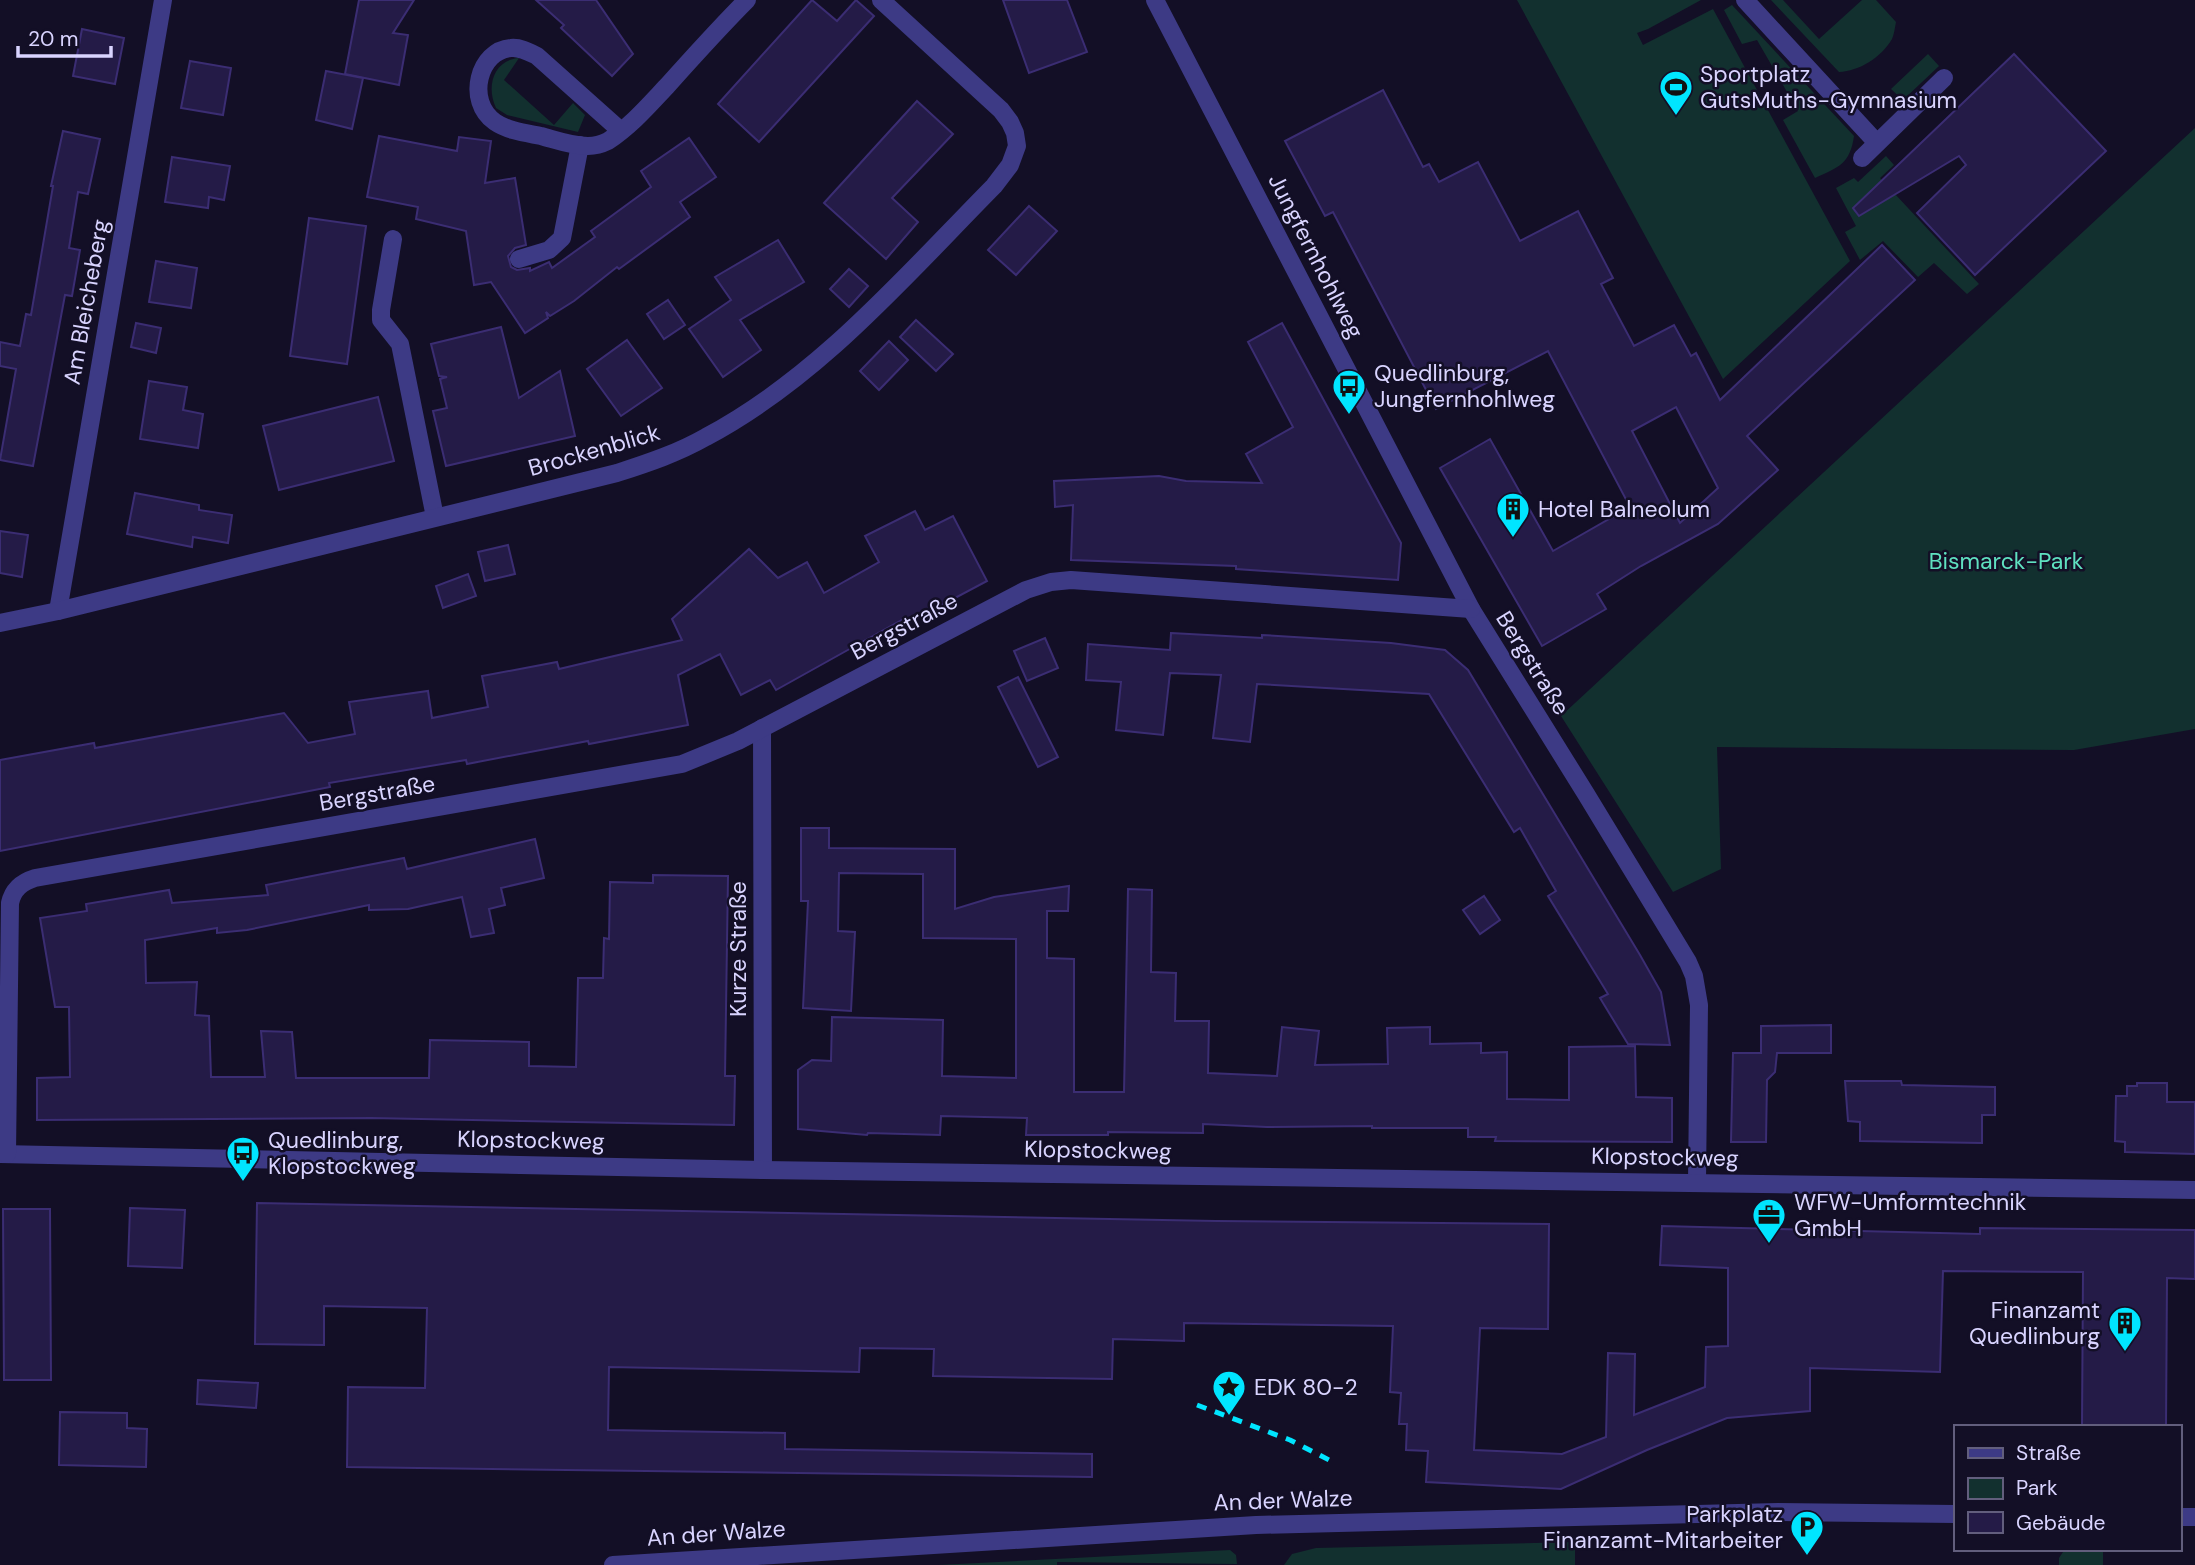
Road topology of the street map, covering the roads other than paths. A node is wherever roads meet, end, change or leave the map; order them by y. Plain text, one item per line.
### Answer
1 (163, 0) edge
2 (881, 0) edge
3 (1155, 0) edge
4 (1745, 0) edge
5 (744, 1) edge
6 (1944, 78) dead end
7 (621, 131) junction
8 (1877, 143) junction
9 (580, 145) junction
10 (1862, 158) dead end
11 (393, 239) dead end
12 (519, 259) dead end
13 (435, 517) junction
14 (1471, 610) junction
15 (58, 611) junction
16 (0, 624) edge
17 (762, 728) junction
18 (4, 1154) edge
19 (763, 1170) junction
20 (1697, 1182) junction
21 (2195, 1190) edge
22 (1954, 1514) edge
23 (613, 1565) edge

1 - 15 street, Am Bleicheberg
2 - 13 street, Brockenblick
3 - 14 street, Jungfernhohlweg
4 - 8 street
5 - 7 street
6 - 8 street
7 - 9 street
7 - 9 street
8 - 10 street
9 - 12 street
11 - 13 street
13 - 15 street, Brockenblick
14 - 17 street, Bergstraße
14 - 20 street, Bergstraße
15 - 16 street, Brockenblick
17 - 18 street, Bergstraße
17 - 19 street, Kurze Straße
18 - 19 street, Klopstockweg
19 - 20 street, Klopstockweg
20 - 21 street, Klopstockweg
22 - 23 street, An der Walze

